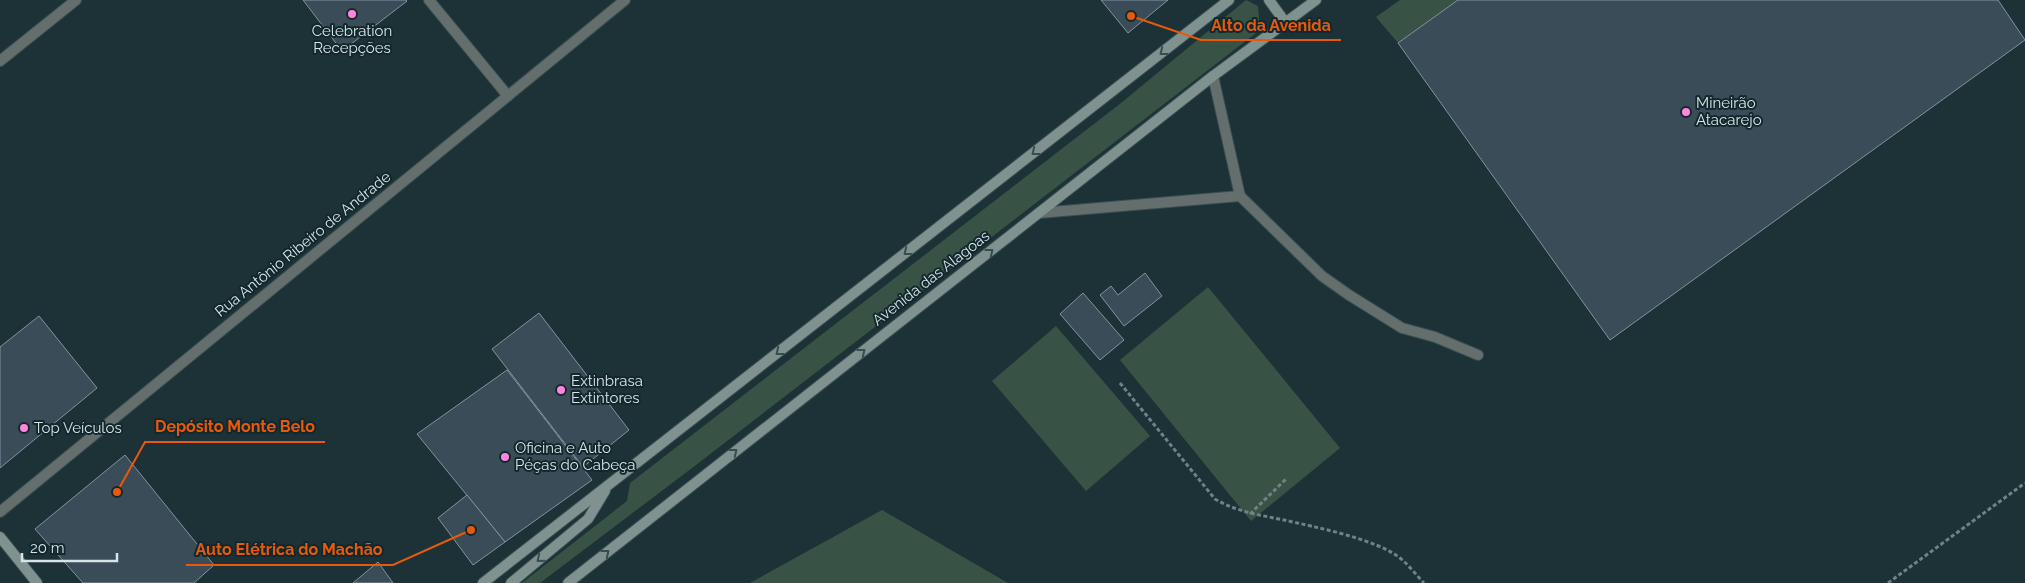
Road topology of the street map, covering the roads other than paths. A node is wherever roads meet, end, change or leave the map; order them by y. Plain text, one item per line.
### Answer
1 (76, 0) edge
2 (429, 0) edge
3 (625, 0) edge
4 (1229, 0) edge
5 (1269, 0) edge
6 (1316, 0) edge
7 (1285, 22) junction
8 (0, 61) edge
9 (1213, 76) junction
10 (508, 96) junction
11 (1240, 196) junction
12 (1039, 213) junction
13 (1478, 356) dead end
14 (608, 486) junction
15 (0, 512) edge
16 (0, 537) edge
17 (37, 583) edge
18 (483, 583) edge
19 (511, 583) edge
20 (568, 583) edge

1 - 8 street
2 - 10 street
3 - 10 street, Rua Antônio Ribeiro de Andrade
4 -> 14 main road
5 - 7 main road
6 - 7 main road, Avenida das Alagoas
7 - 9 main road, Avenida das Alagoas
9 - 11 street
9 - 12 main road, Avenida das Alagoas
10 - 15 street, Rua Antônio Ribeiro de Andrade
11 - 12 street
11 - 13 street
20 -> 12 main road, Avenida das Alagoas
14 - 18 main road
14 -> 19 main road
16 - 17 main road

